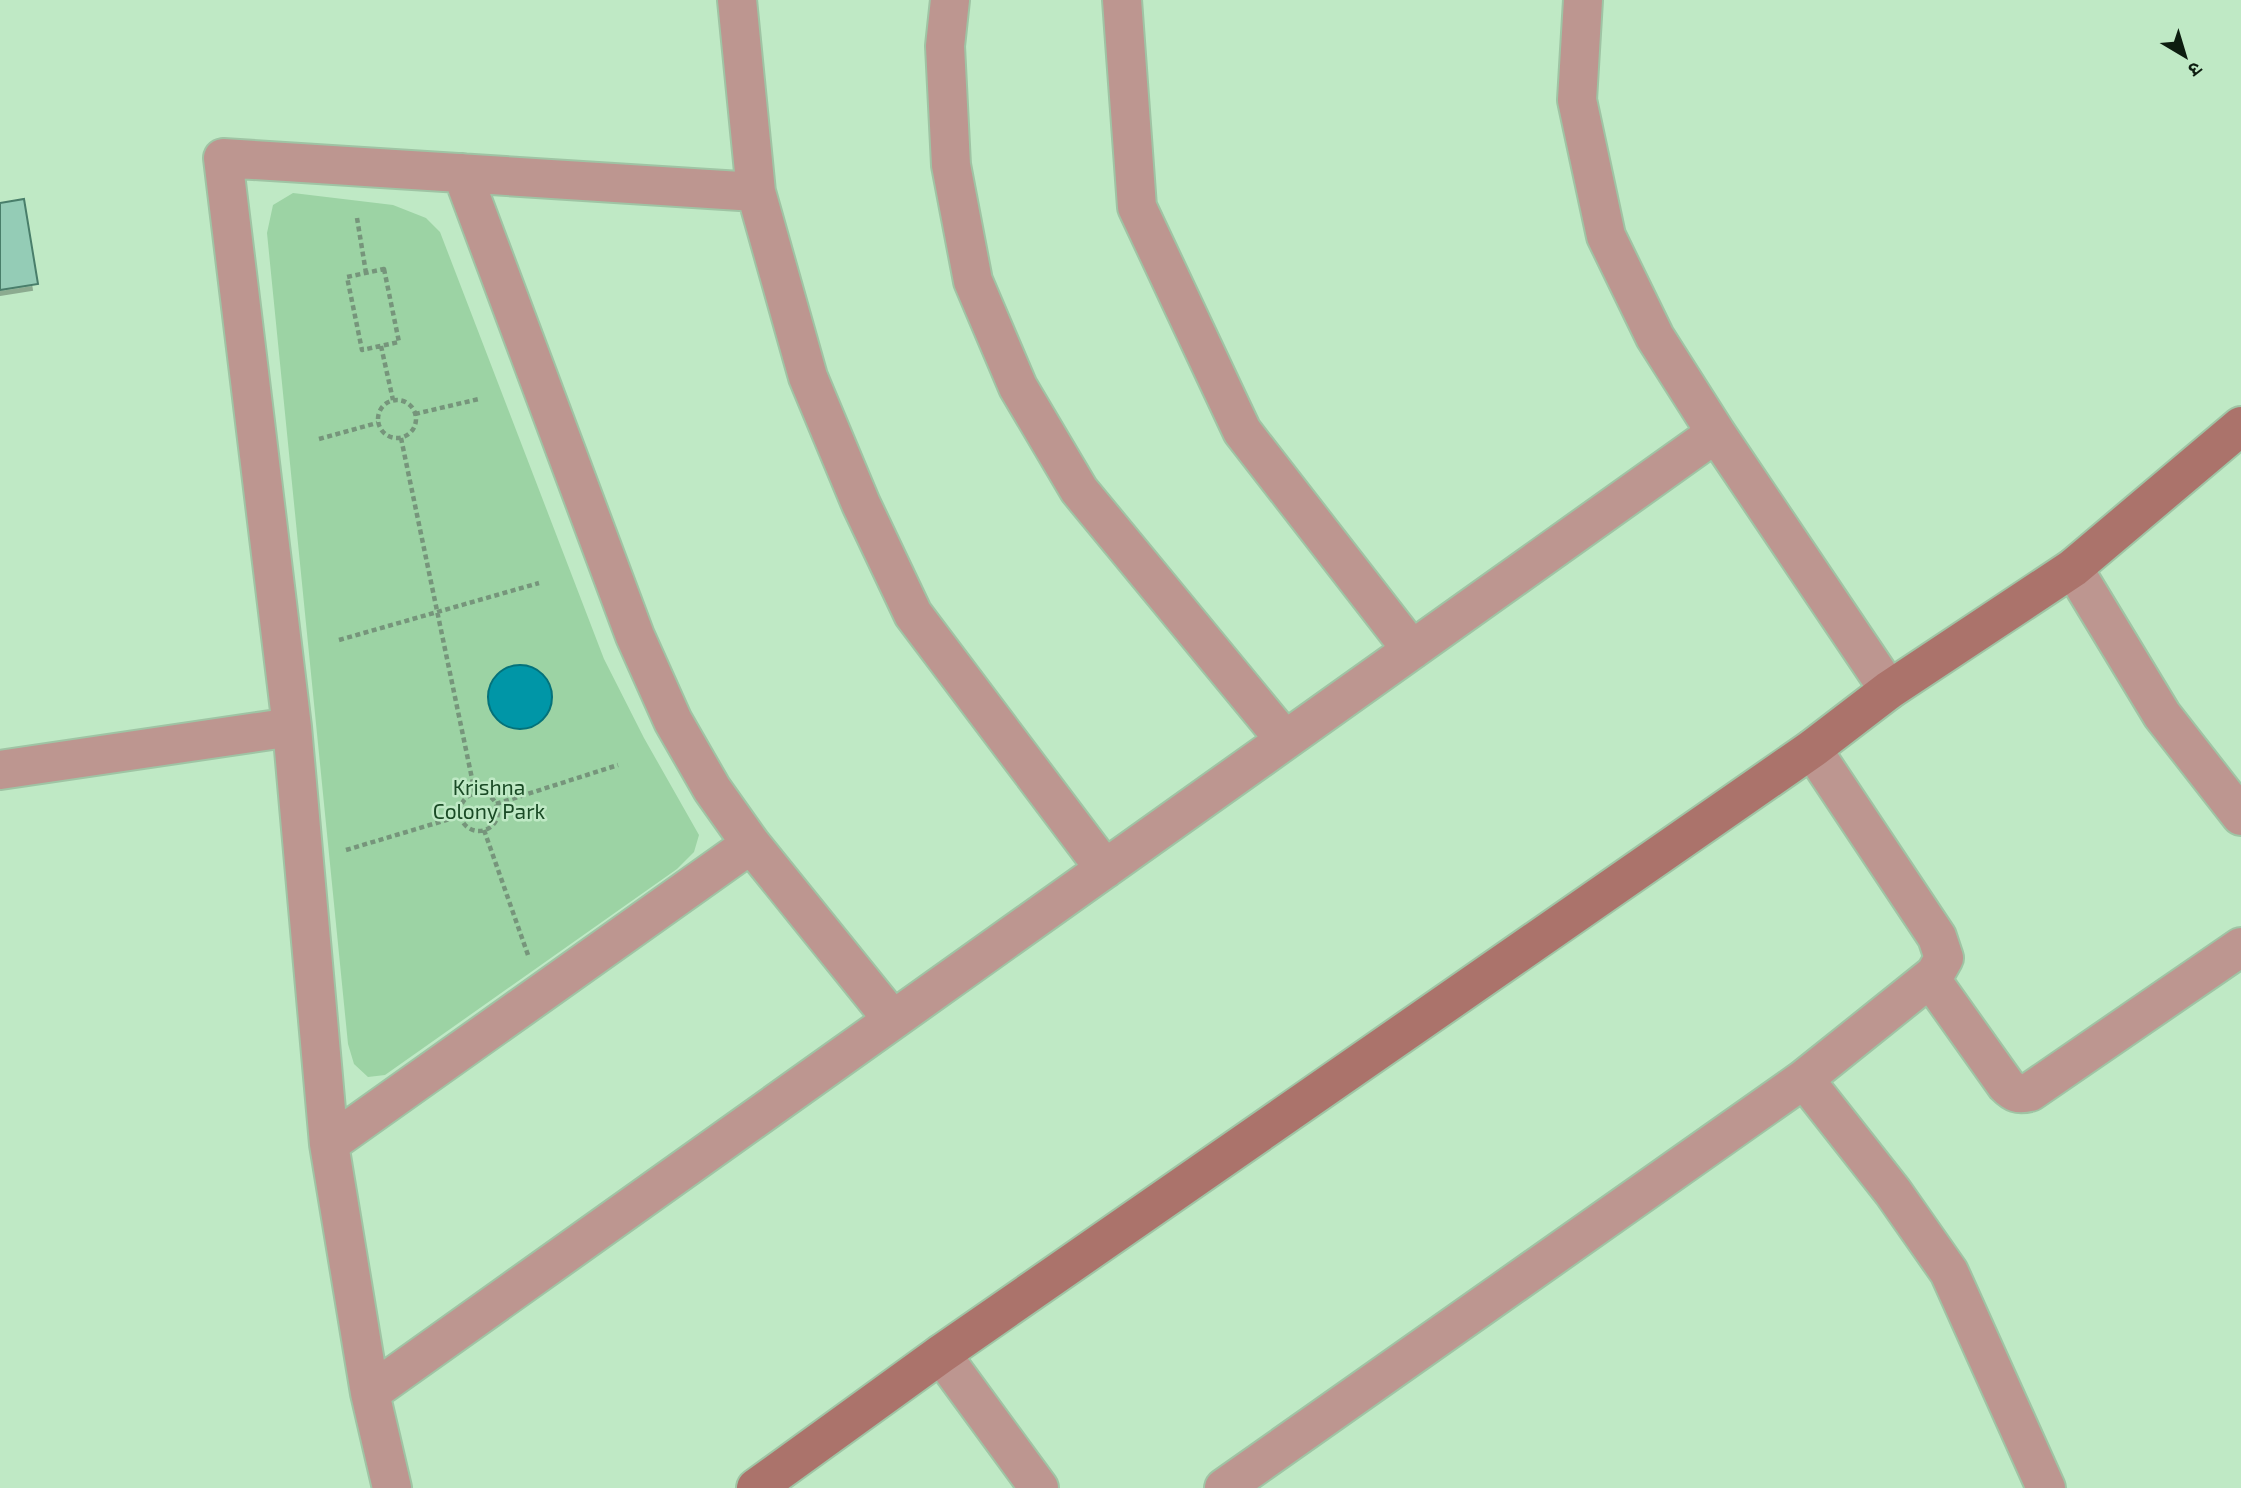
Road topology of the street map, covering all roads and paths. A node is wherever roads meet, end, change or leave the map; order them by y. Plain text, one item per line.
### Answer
1 (737, 0) edge
2 (950, 0) edge
3 (1122, 0) edge
4 (1583, 0) edge
5 (462, 173) junction
6 (756, 192) junction
7 (357, 218) dead end
8 (366, 273) junction
9 (381, 346) junction
10 (479, 399) dead end
11 (393, 400) junction
12 (415, 414) junction
13 (377, 423) junction
14 (2241, 426) edge
15 (1716, 433) junction
16 (401, 438) junction
17 (319, 439) dead end
18 (2073, 568) junction
19 (539, 583) dead end
20 (438, 612) junction
21 (340, 640) dead end
22 (1412, 650) junction
23 (1889, 690) junction
24 (292, 727) junction
25 (1285, 740) junction
26 (1812, 749) junction
27 (618, 765) dead end
28 (0, 770) edge
29 (475, 793) junction
30 (496, 804) junction
31 (460, 816) junction
32 (2241, 816) edge
33 (484, 830) junction
34 (751, 844) junction
35 (346, 850) dead end
36 (1105, 869) junction
37 (2241, 947) edge
38 (528, 955) dead end
39 (1930, 978) junction
40 (893, 1020) junction
41 (1804, 1079) junction
42 (329, 1144) junction
43 (941, 1354) junction
44 (370, 1393) junction
45 (392, 1488) edge
46 (756, 1488) edge
47 (1039, 1488) edge
48 (1224, 1488) edge
49 (2046, 1488) edge

1 - 6 street
2 - 25 street
3 - 22 street
4 - 15 street
5 - 6 street
5 - 24 street
5 - 34 street
6 - 36 street
7 - 8 path
8 - 9 path
8 - 9 path
9 - 11 path
10 - 12 path
11 - 12 path
11 - 13 path
12 - 16 path
13 - 16 path
13 - 17 path
14 - 18 street
15 - 22 street
15 - 23 street
16 - 20 path
18 - 23 street
18 - 32 street
19 - 20 path
20 - 21 path
20 - 29 path
22 - 25 street
23 - 26 street
24 - 28 street
24 - 42 street
25 - 36 street
26 - 39 street
26 - 43 street
27 - 30 path
29 - 30 path
29 - 31 path
30 - 33 path
31 - 33 path
31 - 35 path
33 - 38 path
34 - 40 street
34 - 42 street
36 - 40 street
37 - 39 street
39 - 41 street
40 - 44 street
41 - 48 street
41 - 49 street
42 - 44 street
43 - 46 street
43 - 47 street
44 - 45 street

